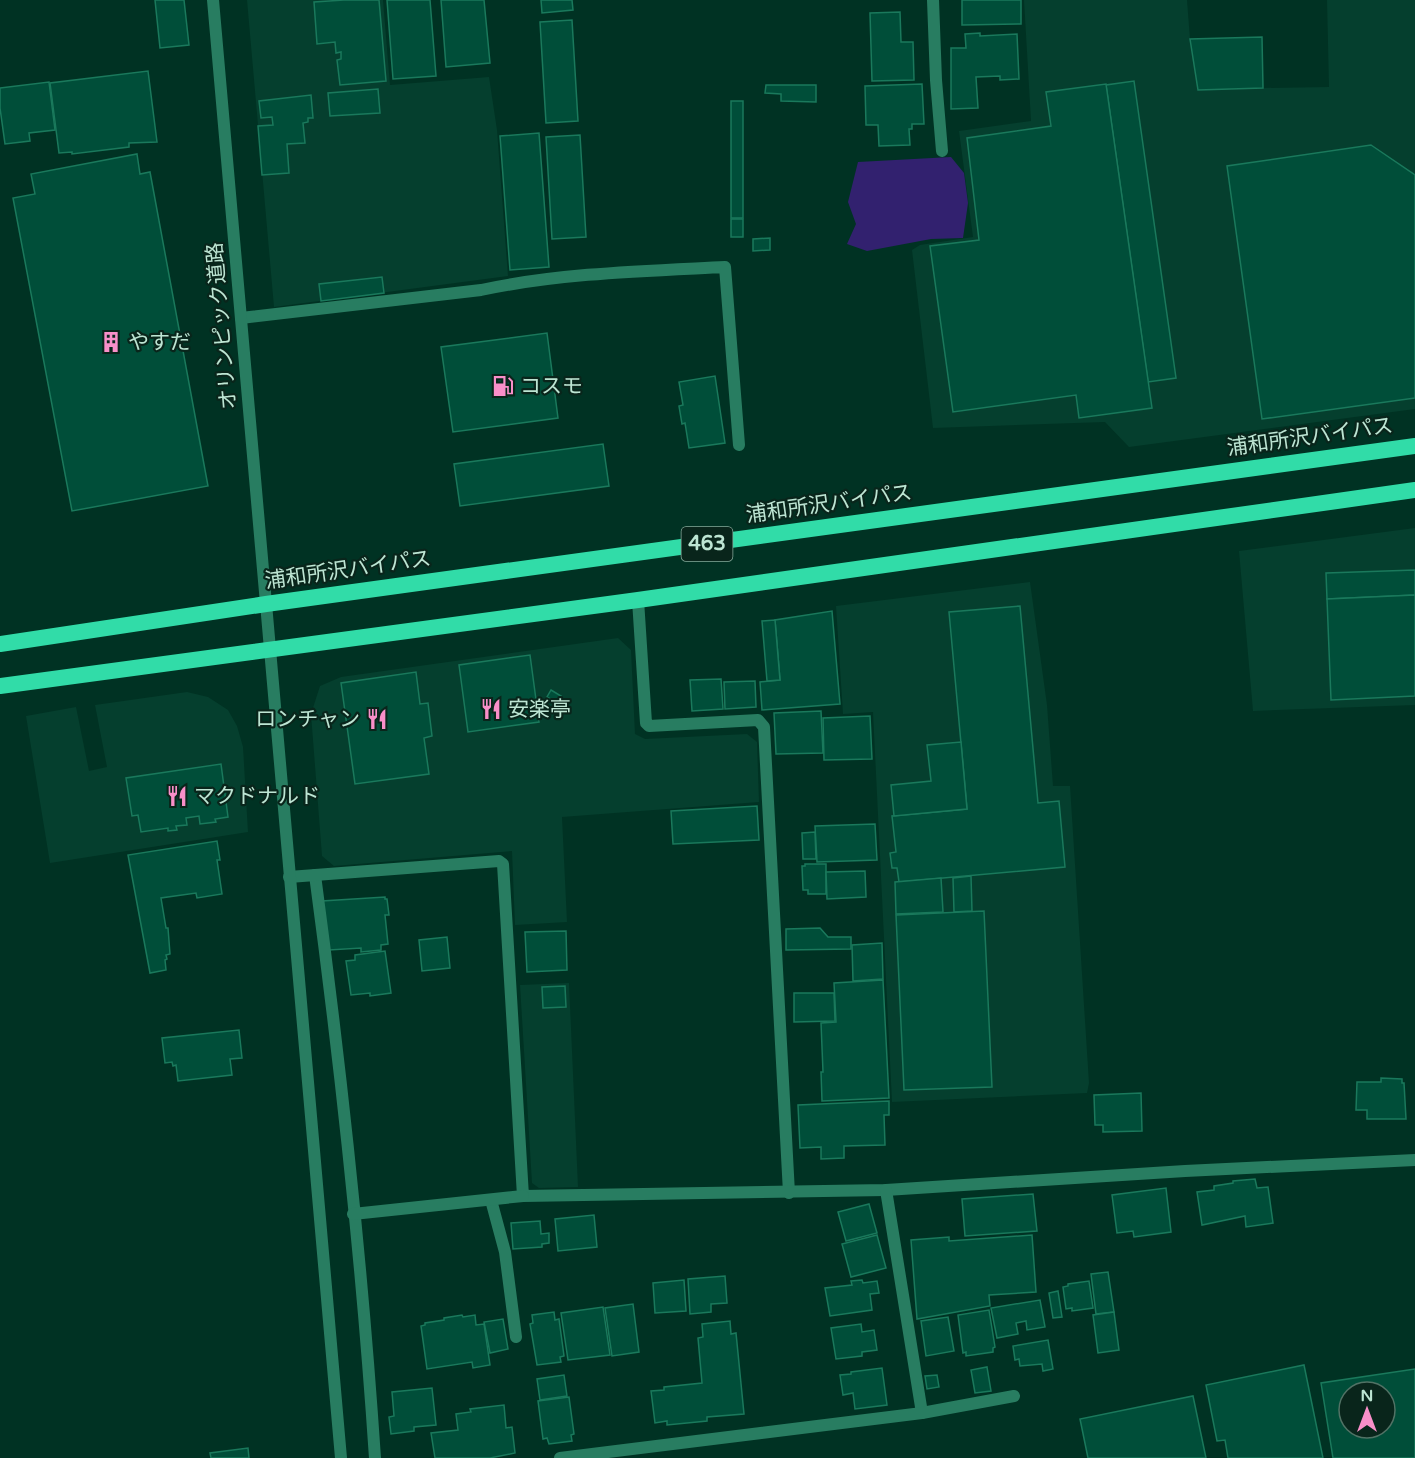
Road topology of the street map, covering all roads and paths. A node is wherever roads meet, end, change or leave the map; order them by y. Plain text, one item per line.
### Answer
1 (213, 0) edge
2 (933, 0) edge
3 (942, 151) dead end
4 (241, 318) junction
5 (739, 445) dead end
6 (1415, 446) edge
7 (1415, 490) edge
8 (638, 600) junction
9 (266, 604) junction
10 (0, 644) edge
11 (269, 648) junction
12 (0, 686) edge
13 (315, 875) junction
14 (289, 877) junction
15 (1415, 1160) edge
16 (886, 1190) junction
17 (789, 1193) junction
18 (523, 1197) junction
19 (491, 1200) junction
20 (353, 1215) junction
21 (516, 1337) dead end
22 (1014, 1396) dead end
23 (922, 1413) junction
24 (341, 1458) edge
25 (375, 1458) edge
26 (560, 1458) edge

1 - 4 street, オリンピック道路
2 - 3 street
4 - 5 street
4 - 9 street, オリンピック道路
6 - 9 highway, 浦和所沢バイパス / 463
7 - 8 highway, 463
8 - 11 highway, 463
8 - 17 street
9 - 10 highway, 浦和所沢バイパス / 463
9 - 11 street, オリンピック道路
11 - 12 highway, 463
11 - 14 street, オリンピック道路
13 - 14 street
13 - 18 street
13 - 20 street
14 - 24 street, オリンピック道路
15 - 16 street
16 - 17 street
16 - 23 street
17 - 18 street
18 - 19 street
19 - 20 street
19 - 21 street
20 - 25 street
22 - 23 street
23 - 26 street

